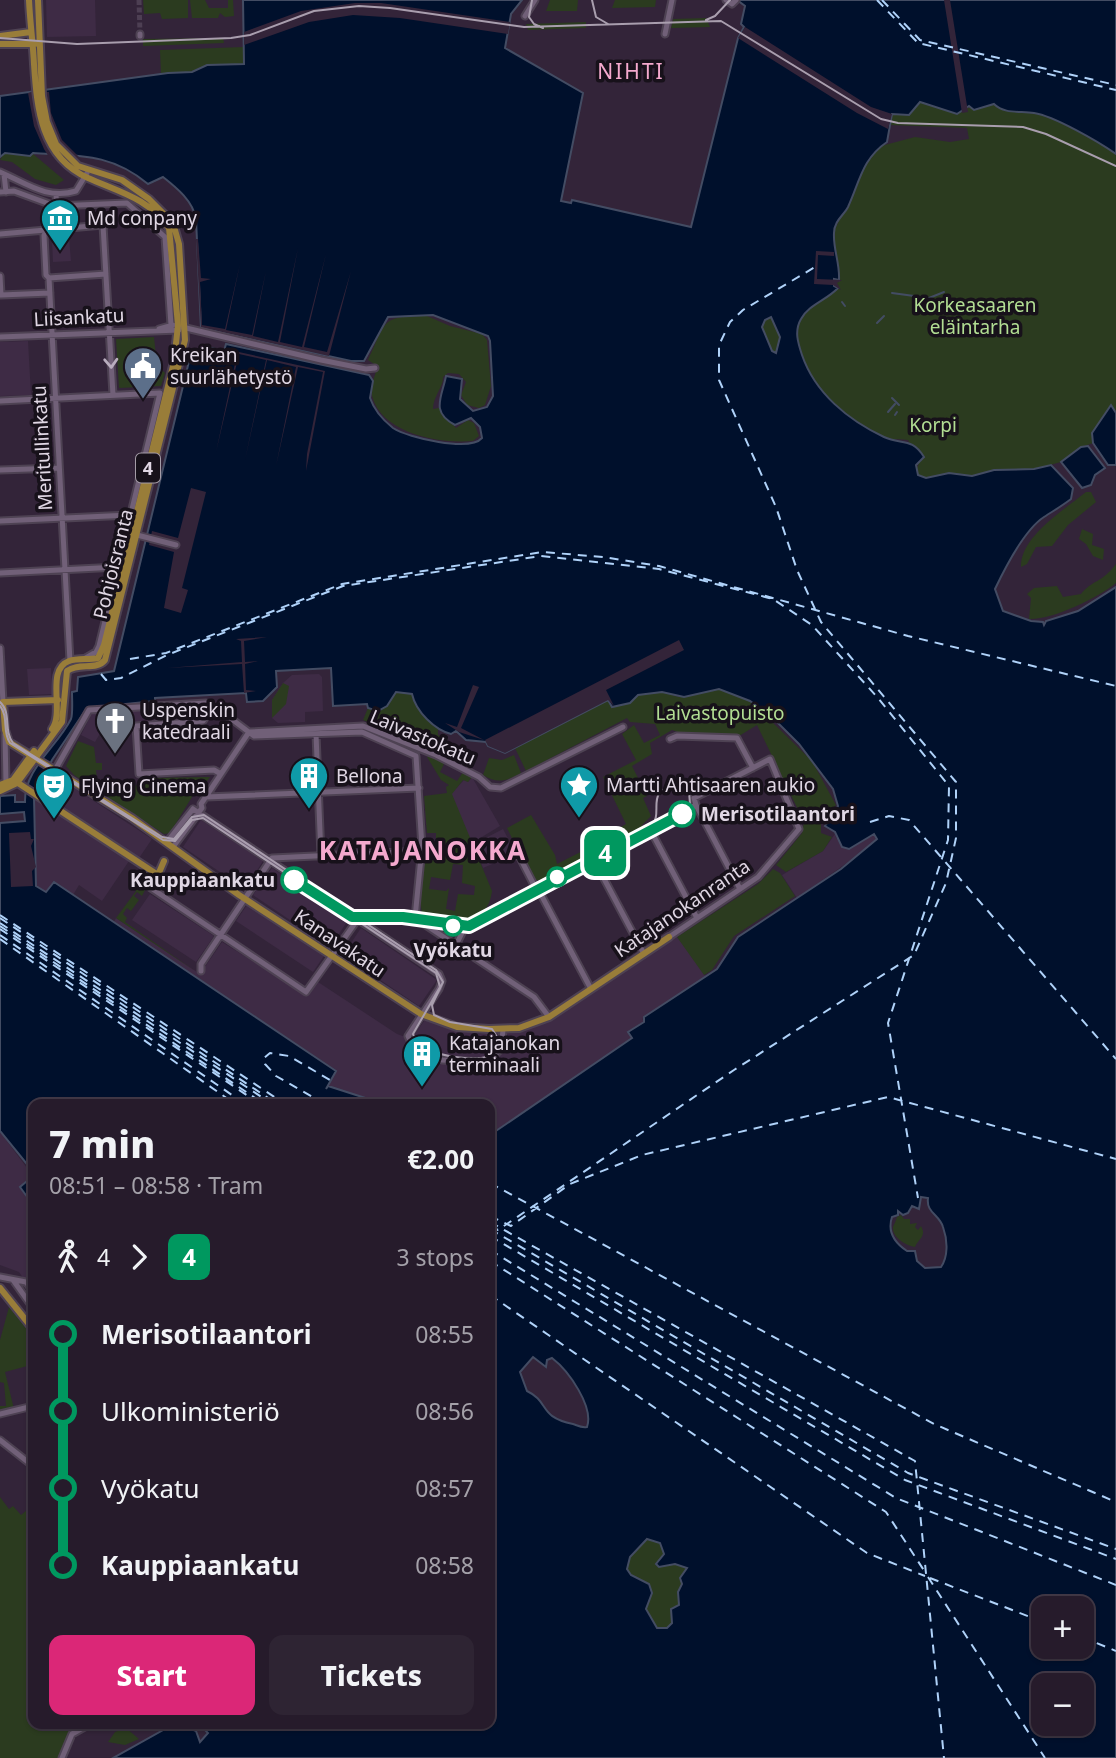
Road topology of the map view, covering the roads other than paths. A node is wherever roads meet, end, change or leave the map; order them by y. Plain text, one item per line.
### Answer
1 (29, 0) edge
2 (38, 0) edge
3 (535, 0) edge
4 (672, 0) edge
5 (525, 16) dead end
6 (31, 32) junction
7 (665, 34) dead end
8 (0, 36) edge
9 (36, 43) junction
10 (0, 44) edge
11 (2, 173) edge
12 (87, 174) junction
13 (3, 192) edge
14 (56, 194) junction
15 (57, 206) junction
16 (58, 229) junction
17 (0, 234) edge
18 (44, 235) dead end
19 (172, 236) junction
20 (106, 274) junction
21 (0, 276) edge
22 (49, 278) junction
23 (50, 293) junction
24 (175, 327) junction
25 (186, 329) junction
26 (109, 331) junction
27 (52, 334) junction
28 (0, 337) edge
29 (375, 368) dead end
30 (113, 395) junction
31 (55, 398) junction
32 (0, 401) edge
33 (59, 468) junction
34 (0, 470) edge
35 (130, 515) junction
36 (62, 518) junction
37 (0, 522) edge
38 (136, 535) junction
39 (176, 545) dead end
40 (123, 568) junction
41 (65, 570) junction
42 (0, 573) edge
43 (0, 648) edge
44 (105, 652) junction
45 (84, 659) junction
46 (70, 661) junction
47 (60, 700) junction
48 (2, 702) edge
49 (212, 708) junction
50 (623, 727) dead end
51 (5, 730) junction
52 (249, 732) junction
53 (316, 734) junction
54 (670, 739) dead end
55 (33, 756) junction
56 (753, 768) junction
57 (55, 770) junction
58 (221, 775) junction
59 (9, 783) edge
60 (419, 788) junction
61 (0, 791) edge
62 (316, 795) junction
63 (206, 797) junction
64 (201, 804) junction
65 (696, 805) junction
66 (193, 809) junction
67 (199, 813) junction
68 (650, 829) junction
69 (170, 845) junction
70 (515, 848) dead end
71 (422, 851) junction
72 (319, 854) junction
73 (593, 858) junction
74 (269, 862) junction
75 (155, 875) junction
76 (536, 887) junction
77 (740, 889) junction
78 (245, 898) junction
79 (358, 918) junction
80 (415, 918) junction
81 (697, 918) junction
82 (464, 929) dead end
83 (220, 935) junction
84 (669, 937) joint
85 (456, 945) junction
86 (644, 954) junction
87 (332, 957) junction
88 (201, 971) dead end
89 (591, 989) junction
90 (421, 1014) junction
91 (549, 1017) junction
92 (503, 1030) junction
93 (0, 1278) edge
94 (12, 1279) junction
95 (28, 1285) edge
96 (0, 1288) edge
97 (0, 1295) edge
98 (10, 1299) junction
99 (28, 1301) edge
100 (28, 1322) edge
101 (28, 1407) edge
102 (0, 1414) edge
103 (0, 1440) edge
104 (28, 1462) edge
105 (81, 1729) edge
106 (62, 1758) edge

1 - 6 main road
2 - 9 main road
3 - 5 street
4 - 7 street
6 - 8 main road
6 - 9 main road
9 - 10 main road
9 - 12 main road
11 - 13 street
11 - 14 street
12 - 14 street
12 - 19 main road
13 - 15 street
14 - 15 street
15 - 16 street
15 - 19 street
16 - 17 street
16 - 20 street
18 - 22 street, Meritullinkatu
19 - 24 main road, Pohjoisranta
19 - 25 main road, Pohjoisranta
20 - 22 street
20 - 26 street
21 - 23 street
22 - 23 street, Meritullinkatu
23 - 27 street, Meritullinkatu
24 - 25 street, Liisankatu
24 - 26 street, Liisankatu
24 - 40 main road, Pohjoisranta / 4
25 - 29 street
25 - 38 main road, Pohjoisranta / 4
26 - 27 street, Liisankatu
26 -> 30 street
27 - 28 street, Liisankatu
27 - 31 street, Meritullinkatu
30 - 31 street
30 - 35 street, Pohjoisranta
31 - 32 street
31 - 33 street, Meritullinkatu
33 - 34 street
33 - 36 street, Meritullinkatu
35 - 36 street
35 - 40 street, Pohjoisranta
36 - 37 street
36 - 41 street, Meritullinkatu
38 - 39 street
38 - 40 main road, Pohjoisranta / 4
40 - 41 street
40 - 44 main road, Pohjoisranta / 4
40 - 45 street, Pohjoisranta
41 - 42 street
41 - 46 street, Meritullinkatu
43 - 48 street
44 - 45 main road
44 - 47 main road
45 - 46 main road
46 - 47 main road
47 - 48 main road
47 - 55 main road
48 - 51 main road
49 - 52 street
49 - 57 street
49 - 58 street
50 - 52 street, Laivastokatu
51 - 55 main road, Kanavakatu
51 - 59 street
52 - 53 street, Laivastokatu
52 - 58 street
53 - 60 street, Laivastokatu
53 - 62 street
54 - 56 street
55 - 57 main road, Kanavakatu
55 - 59 main road
56 - 65 street
56 - 77 street, Katajanokanranta
57 - 69 main road, Kanavakatu
58 - 63 street
59 - 61 main road
59 - 75 main road
60 - 62 street
60 - 71 street
62 - 63 street
62 - 72 street
63 - 64 street
64 - 66 street
64 - 67 street
65 - 68 street
65 - 77 street
66 - 67 street
66 - 69 street
67 - 69 street
67 - 74 street
68 - 73 street
68 - 81 street
69 - 75 main road
69 - 78 main road, Kanavakatu
70 - 76 street
71 - 72 street
71 - 80 street
72 - 74 street
73 - 76 street
73 - 86 street
74 - 78 street
74 - 79 street
75 - 83 street
76 - 80 street
76 - 89 street
77 - 81 street, Katajanokanranta
78 - 83 street
78 - 87 main road, Kanavakatu
79 - 80 street
79 - 87 street
79 - 90 street
80 - 85 street
81 - 84 street, Katajanokanranta
82 - 85 street
83 - 87 street
83 - 88 street
84 - 86 main road, Katajanokanranta
85 - 91 street
86 - 89 main road, Katajanokanranta
87 - 90 main road, Kanavakatu
89 - 91 main road, Katajanokanranta
90 - 92 main road, Kanavakatu
90 - 92 street
91 - 92 main road, Katajanokanranta
93 - 94 street
94 - 95 street
94 - 99 street
96 - 98 main road
97 - 98 main road
98 - 100 main road
101 - 102 street
103 - 104 street
105 - 106 street

